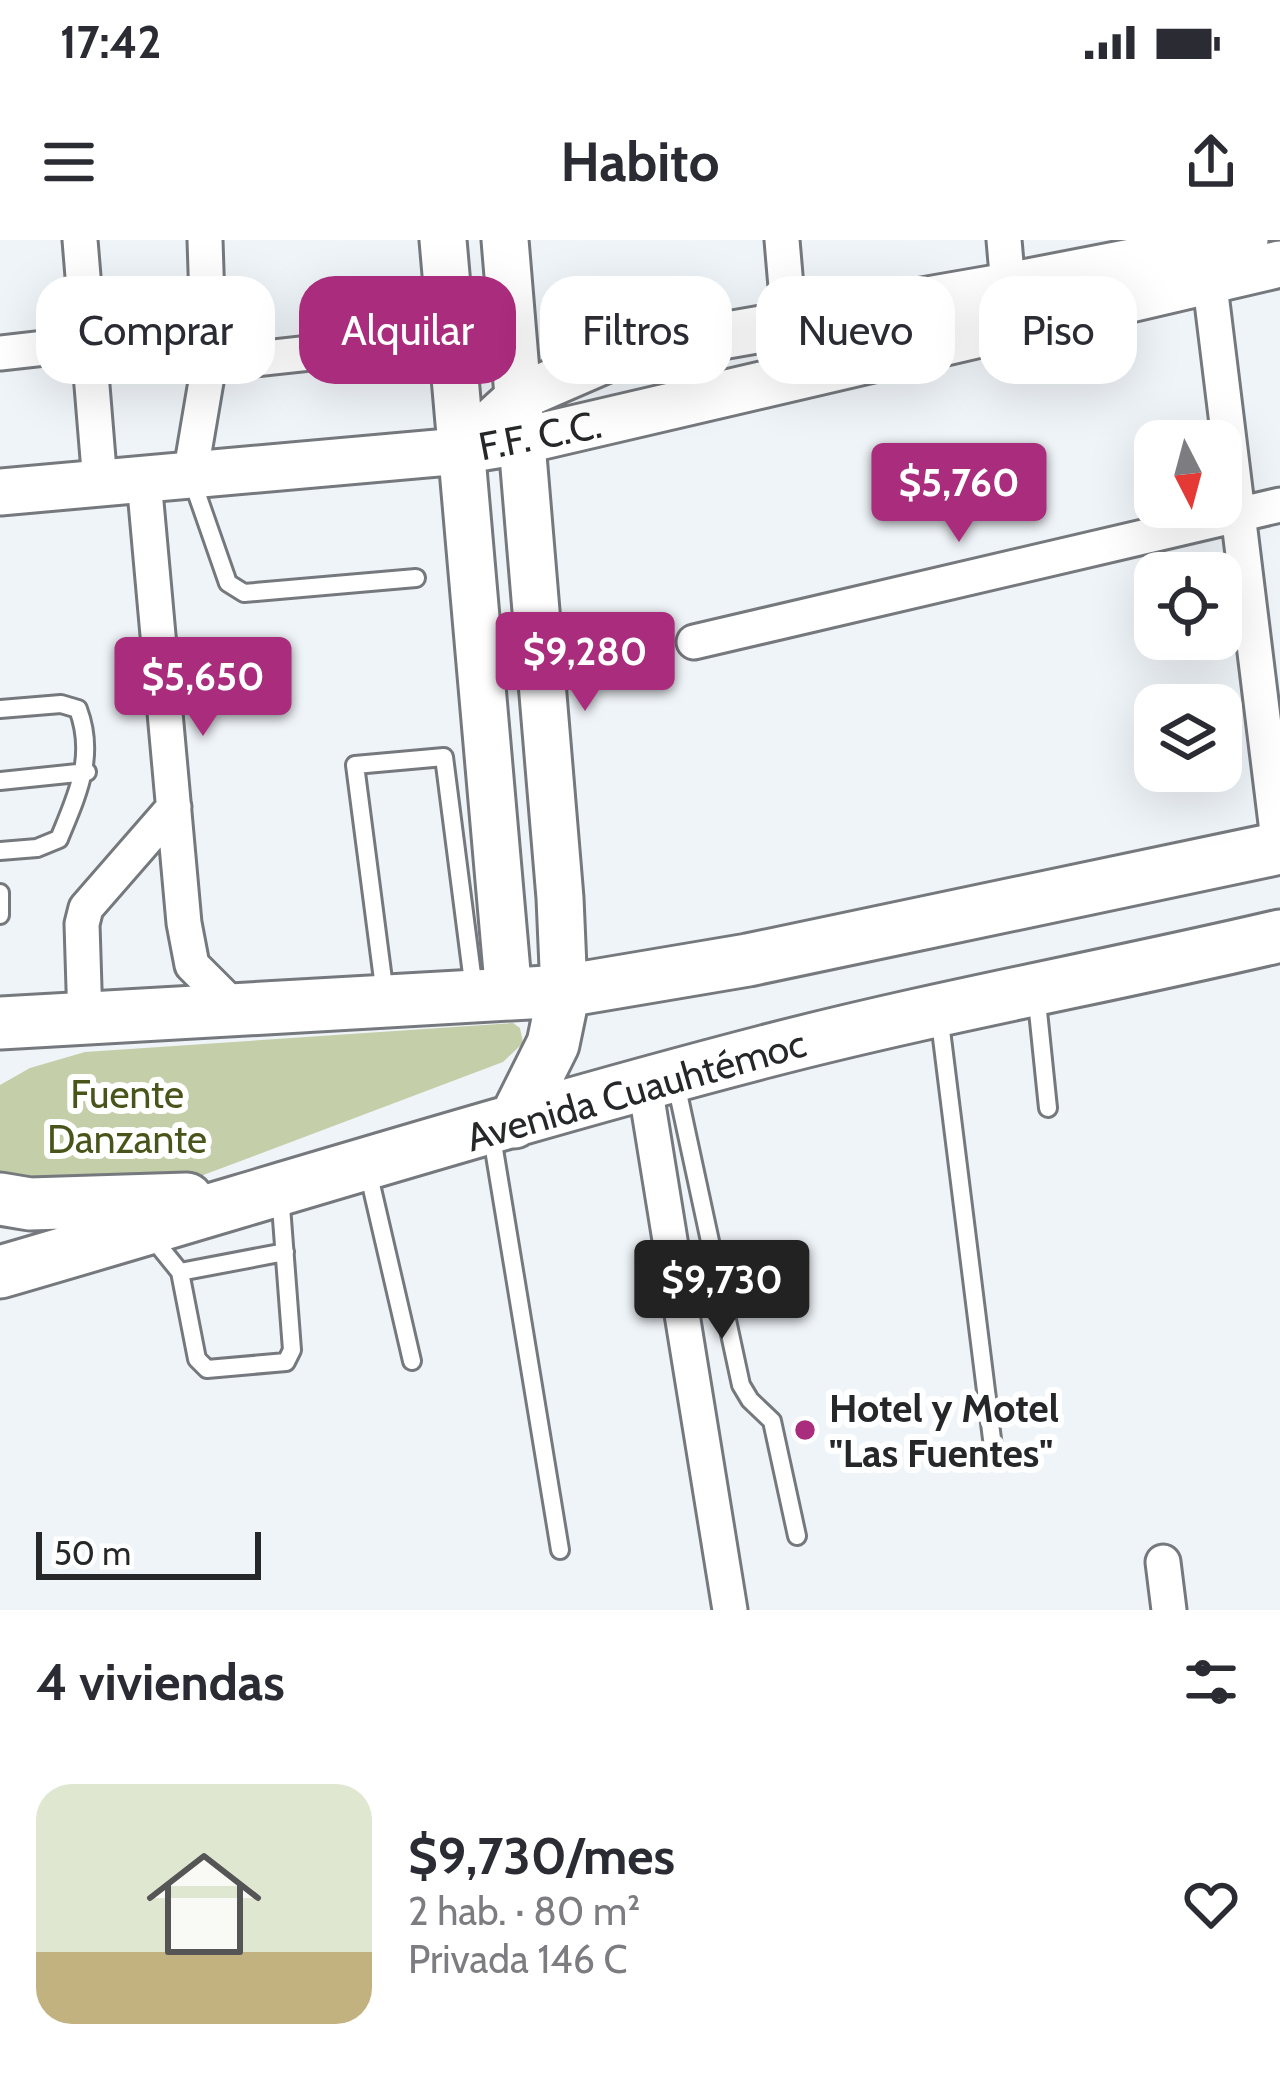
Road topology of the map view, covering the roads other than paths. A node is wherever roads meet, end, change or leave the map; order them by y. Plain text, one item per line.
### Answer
1 (80, 240) edge
2 (205, 240) edge
3 (443, 240) edge
4 (506, 240) edge
5 (782, 240) edge
6 (1004, 240) edge
7 (1220, 256) edge
8 (1280, 264) edge
9 (83, 276) edge
10 (206, 276) edge
11 (785, 276) edge
12 (1007, 276) edge
13 (1079, 276) edge
14 (756, 328) edge
15 (36, 349) edge
16 (0, 353) edge
17 (99, 384) edge
18 (206, 384) edge
19 (520, 419) junction
20 (1233, 420) edge
21 (460, 452) junction
22 (190, 476) junction
23 (122, 482) junction
24 (0, 492) edge
25 (1280, 506) edge
26 (1242, 515) edge
27 (1242, 527) edge
28 (1184, 528) edge
29 (416, 578) dead end
30 (694, 641) dead end
31 (1271, 705) edge
32 (0, 709) edge
33 (86, 772) junction
34 (0, 781) edge
35 (174, 807) junction
36 (1280, 848) edge
37 (0, 851) edge
38 (0, 893) edge
39 (560, 898) junction
40 (501, 904) junction
41 (0, 915) edge
42 (1280, 936) edge
43 (564, 991) junction
44 (1036, 992) junction
45 (492, 996) junction
46 (386, 1002) junction
47 (237, 1010) junction
48 (939, 1013) junction
49 (85, 1020) junction
50 (7, 1028) edge
51 (660, 1082) junction
52 (1048, 1108) dead end
53 (503, 1126) junction
54 (367, 1166) junction
55 (264, 1192) junction
56 (0, 1199) edge
57 (146, 1230) junction
58 (285, 1252) junction
59 (0, 1272) edge
60 (180, 1272) junction
61 (412, 1361) dead end
62 (994, 1447) dead end
63 (797, 1536) dead end
64 (560, 1550) dead end
65 (1163, 1562) dead end
66 (730, 1610) edge
67 (1169, 1610) edge

1 - 9 street
2 - 10 street
3 - 21 main road
4 - 19 main road
5 - 11 street
6 - 12 street
7 - 8 main road, F.F. C.C.
7 - 13 main road, F.F. C.C.
7 - 19 main road, F.F. C.C.
7 - 20 street
14 - 19 main road, F.F. C.C.
15 - 16 street
17 - 23 street
18 - 22 street
19 - 21 main road, F.F. C.C.
19 - 39 main road
21 - 22 main road
21 - 40 main road
22 - 23 main road
22 - 29 lane
23 - 24 main road
23 - 35 street
25 - 26 street
27 - 31 street
28 - 30 street
31 - 36 street
32 - 33 lane
33 - 34 lane
33 - 37 lane
35 - 47 street
35 - 49 street
36 - 43 main road
38 - 41 lane
39 - 40 main road
39 - 43 main road
40 - 45 main road
42 - 44 main road, Avenida Cuauhtémoc
43 - 45 main road
43 - 53 main road
44 - 48 main road, Avenida Cuauhtémoc
44 - 52 lane
45 - 46 main road
45 - 46 lane
46 - 47 main road
47 - 49 main road
48 - 51 main road, Avenida Cuauhtémoc
48 - 62 lane
49 - 50 main road
51 - 53 main road, Avenida Cuauhtémoc
51 - 63 lane
51 - 66 street
53 - 54 main road, Avenida Cuauhtémoc
53 - 64 lane
54 - 55 main road, Avenida Cuauhtémoc
54 - 61 lane
55 - 56 main road
55 - 57 main road, Avenida Cuauhtémoc
55 - 58 lane
57 - 59 main road, Avenida Cuauhtémoc
57 - 60 lane
58 - 60 lane
58 - 60 lane
65 - 67 street

